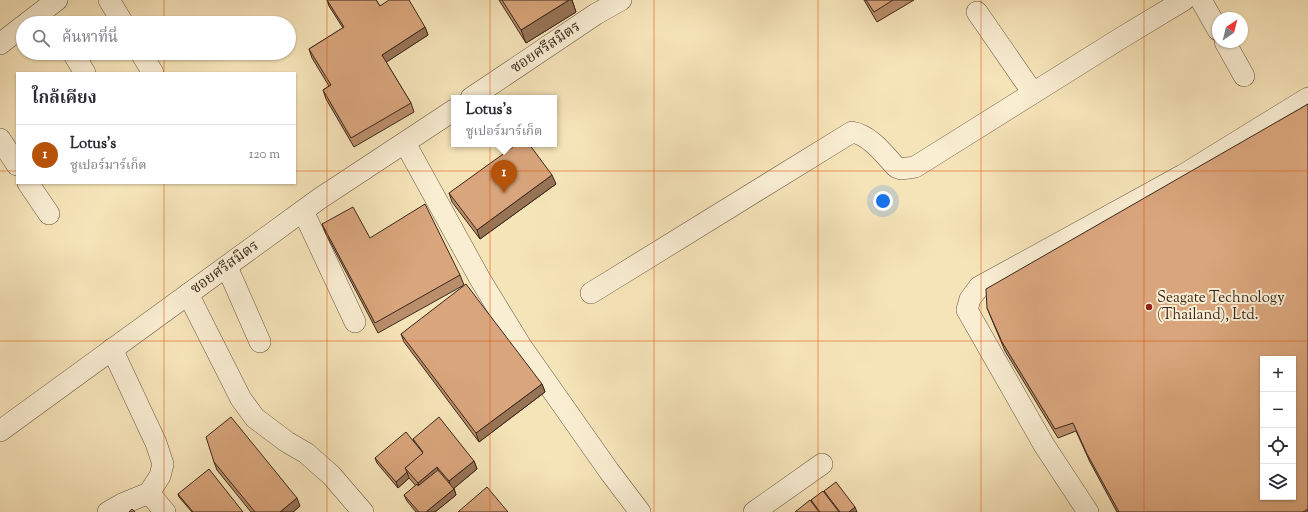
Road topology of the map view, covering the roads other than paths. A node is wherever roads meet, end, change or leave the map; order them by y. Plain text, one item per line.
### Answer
1 (109, 0) edge
2 (621, 0) edge
3 (1184, 0) edge
4 (1201, 0) edge
5 (53, 10) edge
6 (976, 12) dead end
7 (41, 16) edge
8 (119, 16) edge
9 (1212, 19) edge
10 (16, 31) edge
11 (0, 44) edge
12 (1228, 48) edge
13 (77, 60) edge
14 (145, 60) edge
15 (84, 72) edge
16 (152, 72) edge
17 (1244, 76) dead end
18 (1033, 93) junction
19 (475, 95) edge
20 (1308, 98) edge
21 (451, 112) edge
22 (0, 139) edge
23 (405, 143) junction
24 (16, 163) edge
25 (29, 184) edge
26 (303, 211) junction
27 (49, 214) dead end
28 (227, 267) junction
29 (591, 293) dead end
30 (188, 294) junction
31 (355, 322) dead end
32 (260, 342) dead end
33 (112, 349) junction
34 (0, 431) edge
35 (822, 464) dead end
36 (149, 493) junction
37 (108, 512) edge
38 (165, 512) edge
39 (363, 512) edge
40 (640, 512) edge
41 (754, 512) edge
42 (1088, 512) edge

1 - 8 street
2 - 19 street, ซอยศรีสมิตร
3 - 18 street
4 - 9 street
5 - 7 street
6 - 18 street
10 - 11 street
12 - 17 street
13 - 15 street
14 - 16 street
18 - 29 street
20 - 42 street
21 - 23 street, ซอยศรีสมิตร
22 - 24 street
23 - 26 street, ซอยศรีสมิตร
23 - 40 street
25 - 27 street
26 - 28 street, ซอยศรีสมิตร
26 - 31 street
28 - 30 street, ซอยศรีสมิตร
28 - 32 street
30 - 33 street, ซอยศรีสมิตร
30 - 39 street
33 - 34 street, ซอยศรีสมิตร
33 - 36 street
35 - 41 street
36 - 37 street
36 - 38 street

